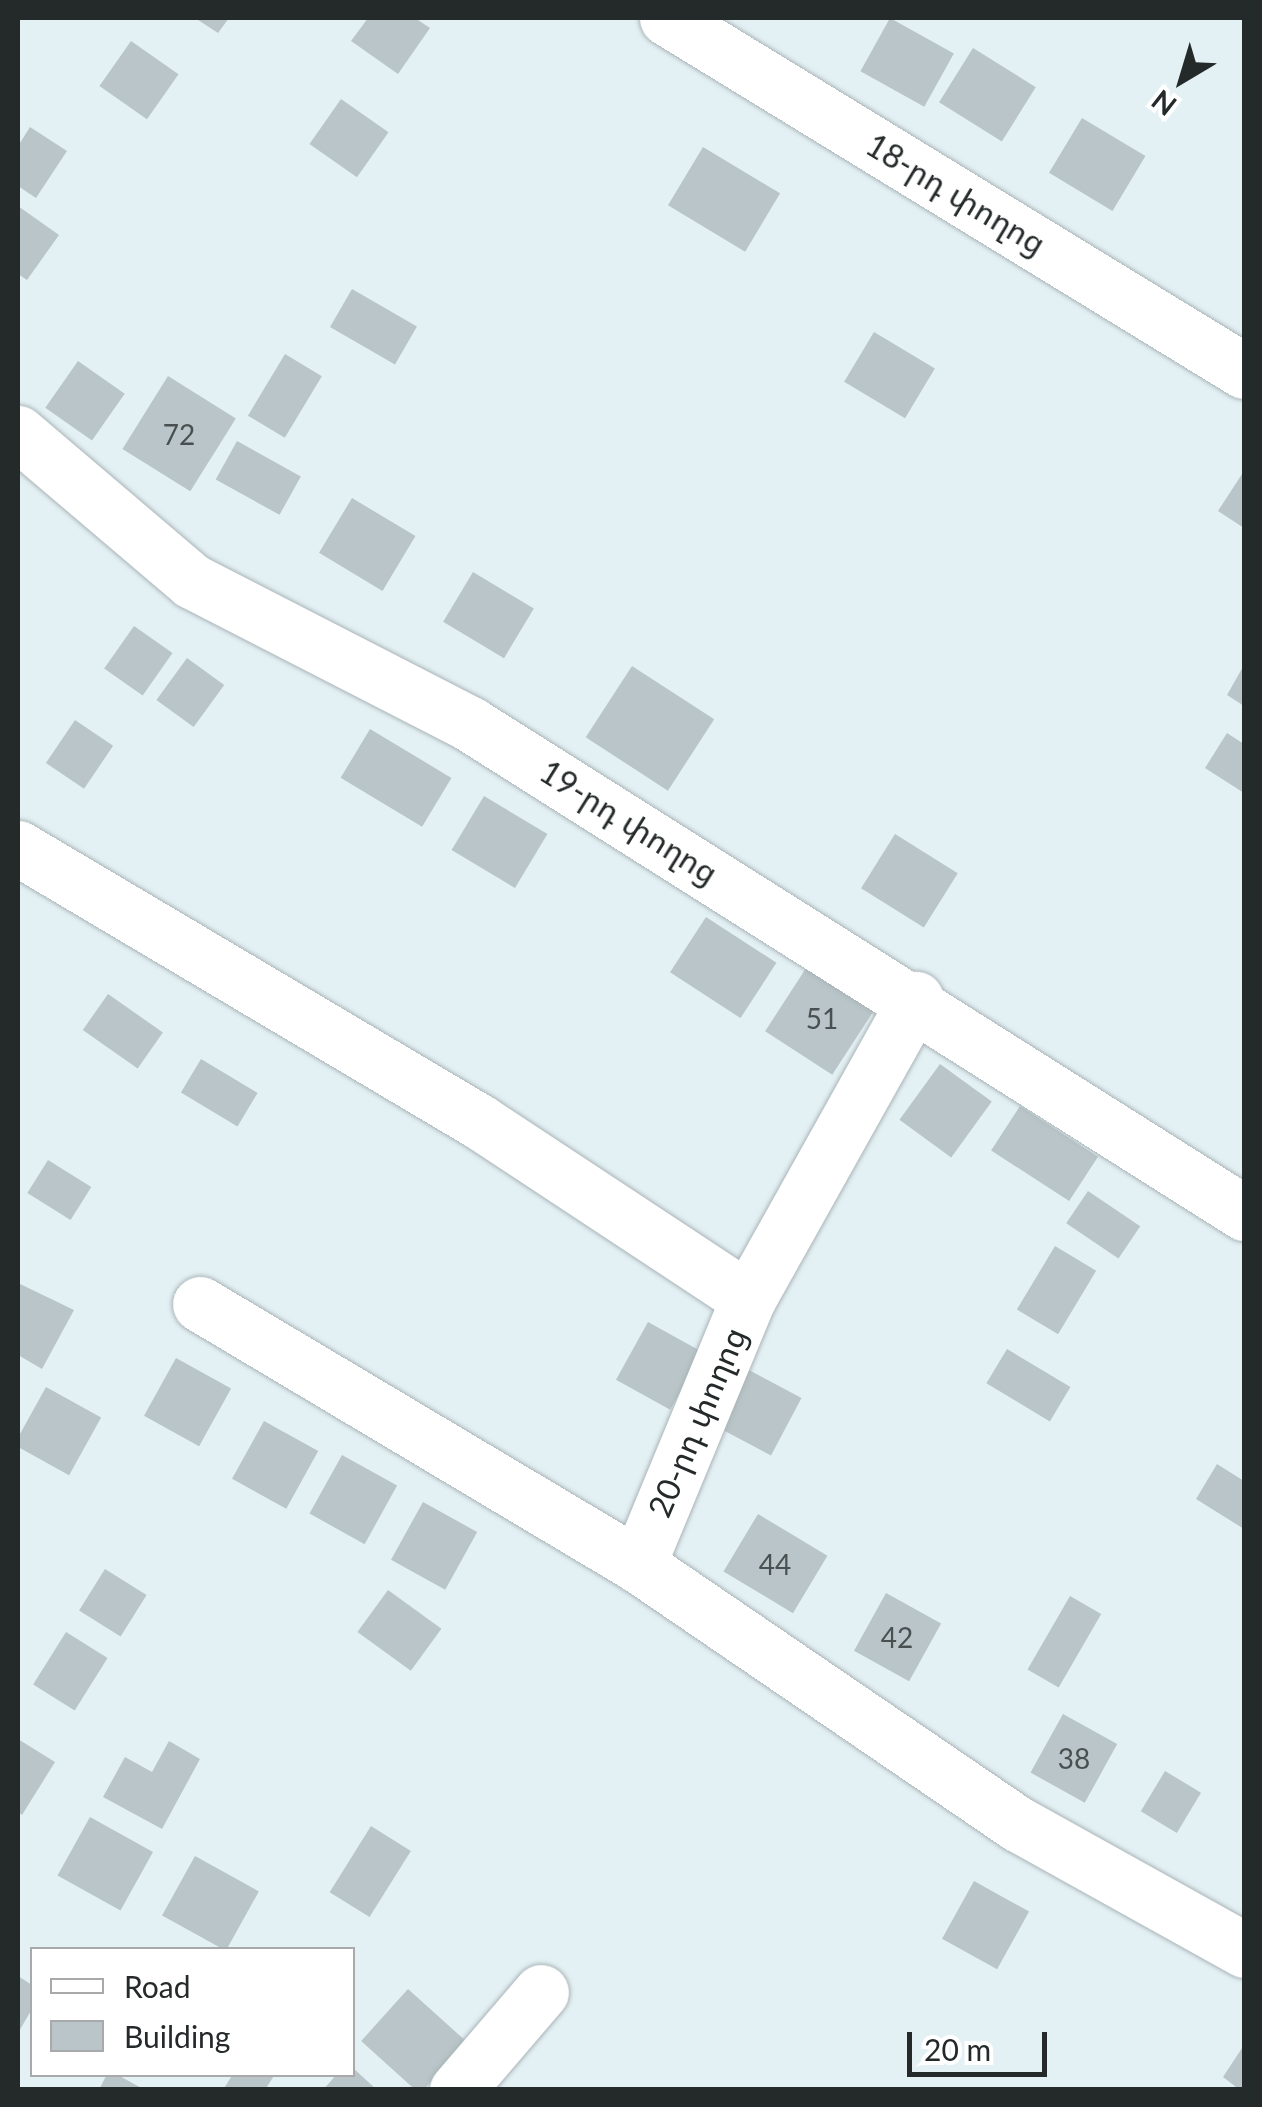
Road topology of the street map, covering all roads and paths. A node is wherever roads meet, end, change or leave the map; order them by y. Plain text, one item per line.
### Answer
1 (667, 18) edge
2 (1244, 371) edge
3 (18, 434) edge
4 (18, 848) edge
5 (916, 999) junction
6 (1244, 1212) edge
7 (748, 1299) junction
8 (200, 1304) dead end
9 (638, 1565) junction
10 (1244, 1950) edge
11 (541, 1992) dead end
12 (457, 2090) edge

1 - 2 street, 18-րդ փողոց
3 - 5 street, 19-րդ փողոց
4 - 7 street, 20-րդ փողոց
5 - 6 street, 19-րդ փողոց
5 - 7 street
7 - 9 street, 20-րդ փողոց
8 - 9 street
9 - 10 street
11 - 12 street

